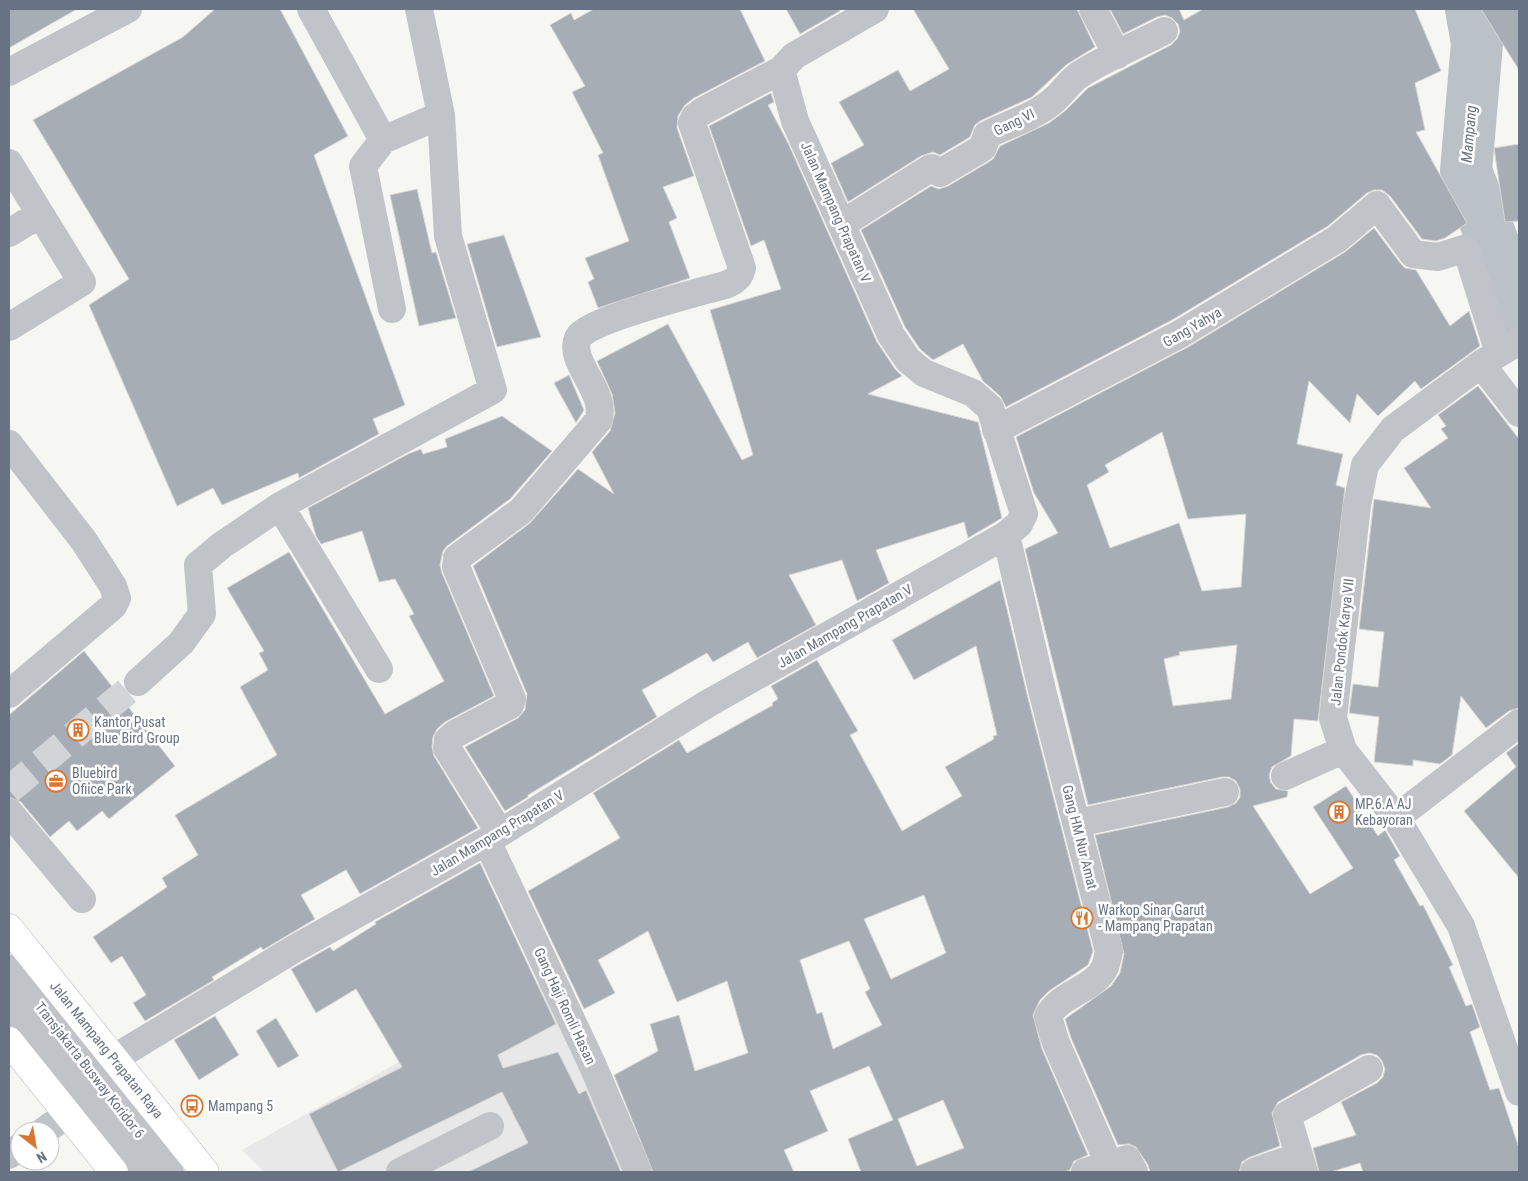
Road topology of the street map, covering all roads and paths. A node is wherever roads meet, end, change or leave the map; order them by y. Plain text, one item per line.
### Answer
1 (128, 9) edge
2 (311, 9) edge
3 (419, 9) edge
4 (875, 9) edge
5 (1093, 9) edge
6 (1164, 31) dead end
7 (1117, 56) junction
8 (781, 70) junction
9 (9, 72) edge
10 (441, 115) junction
11 (383, 140) junction
12 (9, 163) edge
13 (40, 214) junction
14 (842, 224) junction
15 (9, 233) edge
16 (392, 309) dead end
17 (9, 328) edge
18 (1502, 351) edge
19 (1519, 414) edge
20 (996, 430) junction
21 (9, 444) edge
22 (280, 506) junction
23 (1006, 535) junction
24 (379, 669) dead end
25 (138, 682) tunnel mouth
26 (9, 694) edge
27 (1519, 723) edge
28 (1343, 750) junction
29 (1285, 776) dead end
30 (1225, 792) dead end
31 (9, 812) edge
32 (1396, 818) junction
33 (1077, 823) junction
34 (494, 837) junction
35 (82, 899) dead end
36 (9, 928) edge
37 (9, 969) edge
38 (9, 1007) edge
39 (9, 1041) edge
40 (113, 1059) junction
41 (1369, 1069) dead end
42 (1519, 1092) edge
43 (68, 1114) junction
44 (58, 1121) edge
45 (490, 1126) dead end
46 (1298, 1167) edge
47 (1097, 1168) edge
48 (114, 1172) edge
49 (142, 1172) edge
50 (170, 1172) edge
51 (206, 1172) edge
52 (400, 1172) edge
53 (638, 1172) edge
54 (1134, 1172) edge
55 (1254, 1172) edge

1 - 9 street
2 - 11 street
3 - 10 street
4 - 8 street
5 - 7 street
6 - 7 street, Gang VI
7 - 14 street, Gang VI
8 - 14 street, Jalan Mampang Prapatan V
8 - 34 street, Gang Haji Romli Hasan
10 - 11 street
10 - 22 street
11 - 16 street
12 - 13 street
13 - 15 street
13 - 17 street
14 - 20 street, Jalan Mampang Prapatan V
18 - 19 street
18 - 20 street, Gang Yahya
18 - 28 street, Jalan Pondok Karya VII
20 - 23 street, Jalan Mampang Prapatan V
21 - 26 street
22 - 24 street
22 - 25 street
23 - 33 street, Gang HM Nur Amat
23 - 34 street, Jalan Mampang Prapatan V
27 - 32 street
28 - 29 street
28 - 32 street, Jalan Pondok Karya VII
30 - 33 street
31 - 35 street
32 - 42 street, Jalan Pondok Karya VII
33 - 47 street, Gang HM Nur Amat
34 - 40 street, Jalan Mampang Prapatan V
34 - 53 street, Gang Haji Romli Hasan
36 - 40 main road, Jalan Mampang Prapatan Raya
37 - 50 street, Transjakarta Busway Koridor 6
38 - 49 street, Transjakarta Busway Koridor 6
39 - 43 main road
40 - 51 main road, Jalan Mampang Prapatan Raya
41 - 46 street
43 - 44 street
43 - 48 main road
45 - 52 street
46 - 55 street
47 - 54 street

